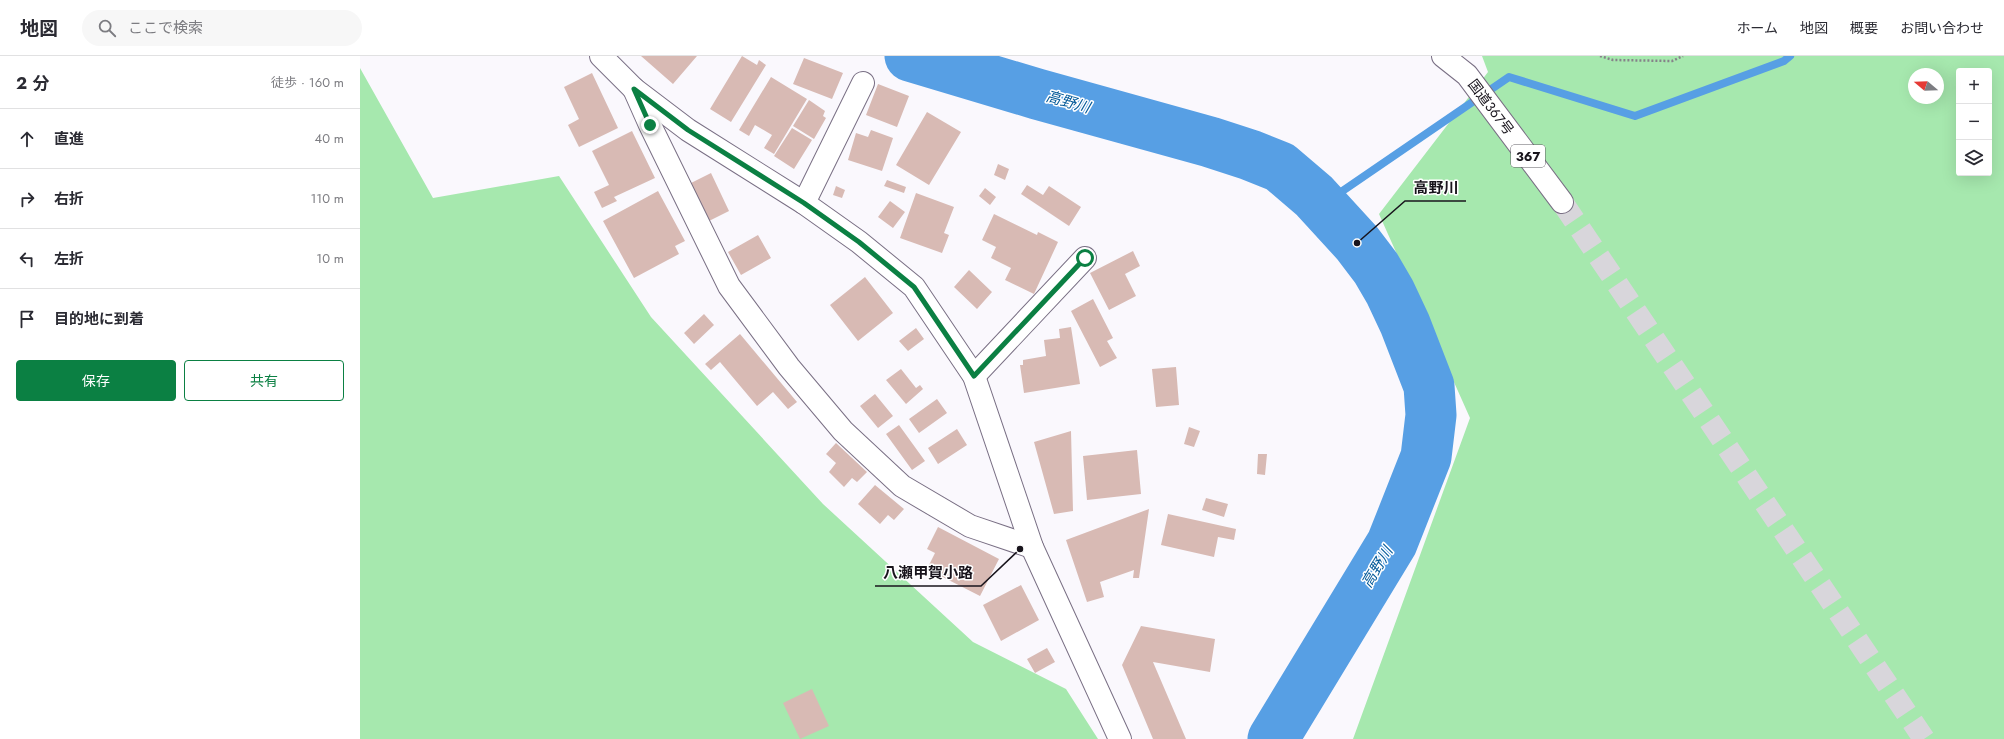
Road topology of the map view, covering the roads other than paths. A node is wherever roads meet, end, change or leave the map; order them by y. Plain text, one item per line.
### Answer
1 (601, 56) edge
2 (1443, 56) edge
3 (863, 83) dead end
4 (634, 89) junction
5 (1562, 202) tunnel mouth
6 (804, 203) junction
7 (1085, 258) dead end
8 (974, 376) junction
9 (1032, 547) junction
10 (1120, 739) edge

1 - 4 main road
2 - 5 main road, 国道367号 / 367
3 - 6 main road
4 - 6 main road
4 - 9 main road
6 - 8 main road
7 - 8 main road
8 - 9 main road
9 - 10 main road

